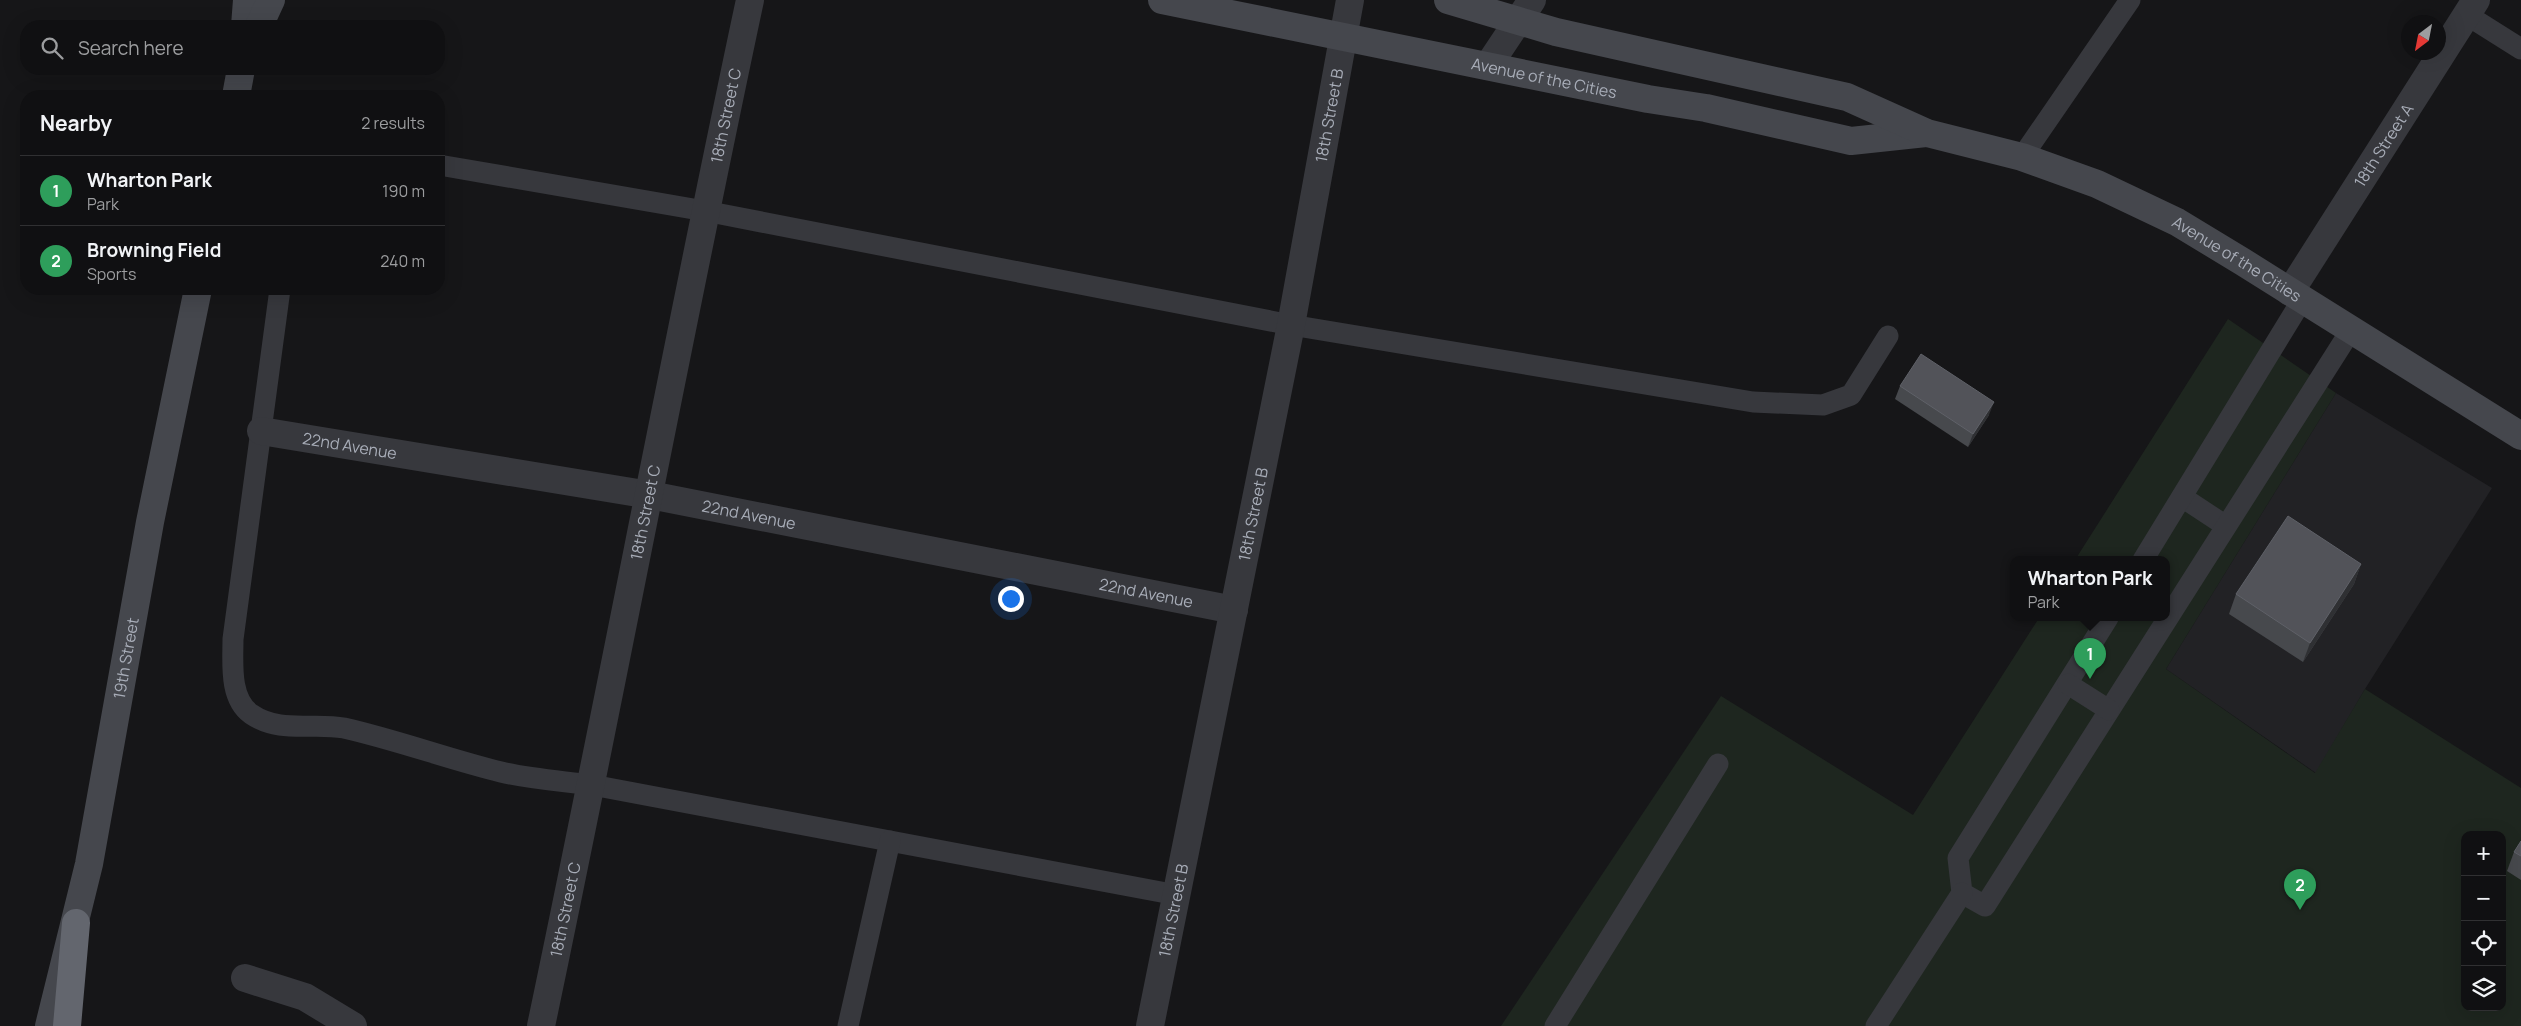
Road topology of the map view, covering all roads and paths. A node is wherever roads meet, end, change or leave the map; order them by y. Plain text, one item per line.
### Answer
1 (247, 0) edge
2 (271, 0) edge
3 (750, 0) edge
4 (1162, 0) edge
5 (1350, 0) edge
6 (1448, 0) edge
7 (2130, 0) edge
8 (2471, 7) edge
9 (1525, 10) edge
10 (245, 20) edge
11 (262, 20) edge
12 (1343, 36) junction
13 (2521, 48) edge
14 (1488, 66) junction
15 (241, 75) edge
16 (237, 90) edge
17 (1927, 133) junction
18 (2022, 157) junction
19 (445, 166) edge
20 (705, 211) junction
21 (197, 295) edge
22 (279, 295) edge
23 (2296, 296) junction
24 (1291, 325) junction
25 (2351, 330) junction
26 (1888, 336) dead end
27 (261, 431) junction
28 (2521, 436) edge
29 (650, 495) junction
30 (2182, 497) junction
31 (2226, 526) junction
32 (2145, 556) edge
33 (1234, 610) junction
34 (2170, 614) edge
35 (2106, 621) edge
36 (2166, 621) edge
37 (2068, 684) junction
38 (2109, 710) junction
39 (1718, 764) dead end
40 (592, 785) junction
41 (890, 841) junction
42 (1962, 893) junction
43 (1177, 895) junction
44 (76, 922) junction
45 (245, 978) dead end
46 (49, 1026) edge
47 (68, 1026) edge
48 (353, 1026) edge
49 (541, 1026) edge
50 (848, 1026) edge
51 (1150, 1026) edge
52 (1555, 1026) edge
53 (1876, 1026) edge

1 - 10 main road
2 - 11 main road
3 - 20 street, 18th Street C
4 - 12 main road, Avenue of the Cities
5 - 12 street, 18th Street B
6 - 9 main road, Avenue of the Cities
7 - 18 lane
8 - 13 lane
8 - 23 street, 18th Street A
9 - 14 street
9 - 17 main road, Avenue of the Cities
12 - 14 main road, Avenue of the Cities
12 - 24 street, 18th Street B
14 - 17 main road, Avenue of the Cities
15 - 16 main road
17 - 18 main road, Avenue of the Cities
18 - 23 main road, Avenue of the Cities
19 - 20 lane
20 - 24 lane
20 - 29 street, 18th Street C
21 - 44 main road, 19th Street
22 - 27 lane
23 - 25 main road, Avenue of the Cities
23 - 30 lane
24 - 26 lane
24 - 33 street, 18th Street B
25 - 28 main road, Avenue of the Cities
25 - 31 lane
27 - 29 street, 22nd Avenue
27 - 40 lane
29 - 33 street, 22nd Avenue
29 - 40 street, 18th Street C
30 - 31 lane
30 - 32 lane
31 - 34 lane
33 - 43 street, 18th Street B
35 - 37 lane
36 - 38 lane
37 - 38 lane
37 - 42 lane
38 - 42 lane
39 - 52 lane
40 - 41 lane
40 - 49 street, 18th Street C
41 - 43 lane
41 - 50 lane
42 - 53 lane
43 - 51 street, 18th Street B
44 - 46 main road, 19th Street
44 - 47 highway
45 - 48 street

